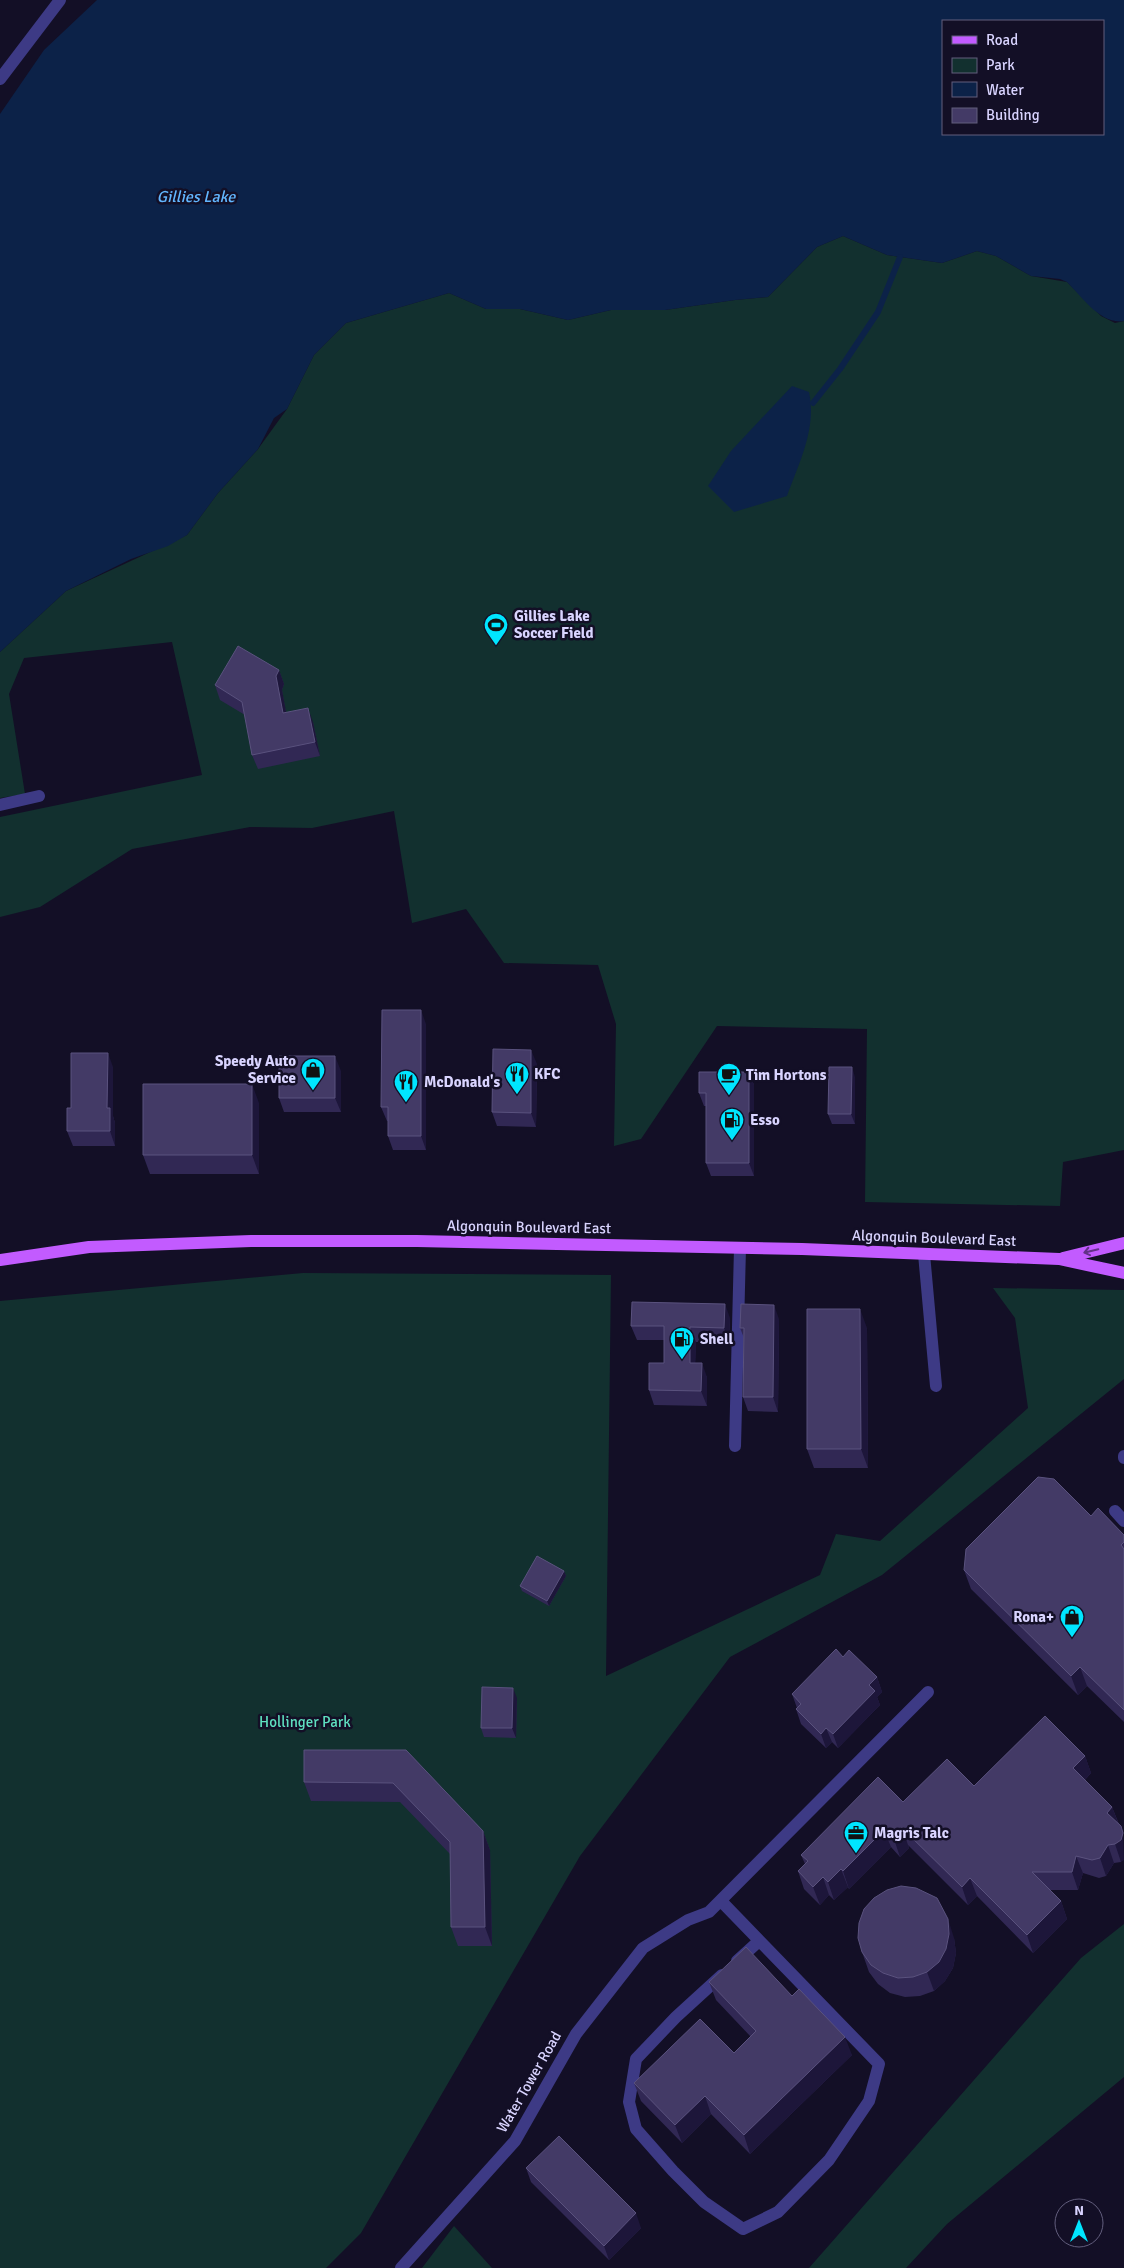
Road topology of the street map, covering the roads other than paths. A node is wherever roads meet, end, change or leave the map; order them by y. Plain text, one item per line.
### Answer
1 (60, 0) edge
2 (0, 79) edge
3 (39, 796) dead end
4 (0, 805) edge
5 (1124, 1243) edge
6 (740, 1248) junction
7 (924, 1254) junction
8 (1059, 1259) junction
9 (0, 1260) edge
10 (1124, 1273) edge
11 (936, 1386) dead end
12 (735, 1446) dead end
13 (1115, 1511) dead end
14 (1124, 1521) edge
15 (928, 1692) dead end
16 (721, 1901) junction
17 (759, 1941) junction
18 (401, 2268) edge

1 - 2 street
3 - 4 street
5 -> 8 main road, Algonquin Boulevard East
6 - 7 main road, Algonquin Boulevard East
6 - 9 main road, Algonquin Boulevard East
6 - 12 street
7 - 8 main road, Algonquin Boulevard East
7 - 11 street
8 - 10 main road, Algonquin Boulevard East
13 - 14 street
15 - 16 street, Water Tower Road
16 - 17 street
16 - 18 street, Water Tower Road
17 - 17 street

